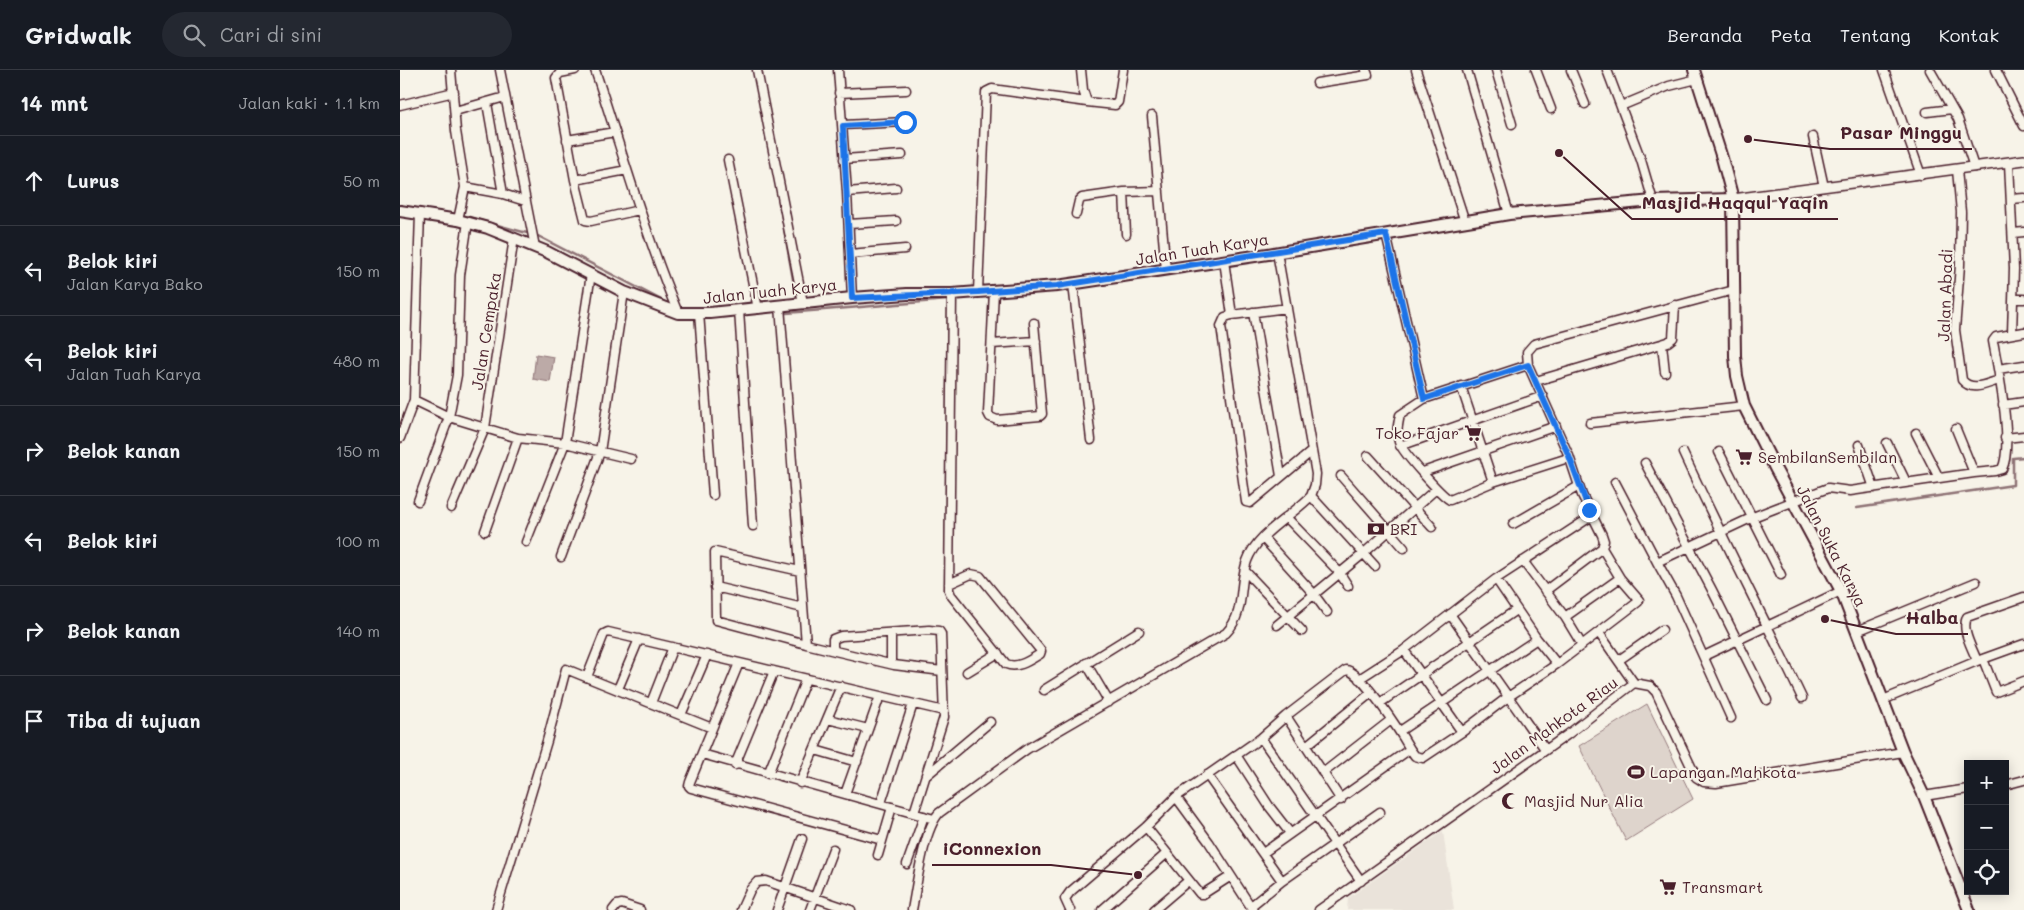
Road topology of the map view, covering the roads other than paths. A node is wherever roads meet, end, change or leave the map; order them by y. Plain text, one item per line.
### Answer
1 (451, 70) edge
2 (500, 70) edge
3 (575, 70) edge
4 (595, 70) edge
5 (757, 70) edge
6 (838, 70) edge
7 (1081, 70) edge
8 (1123, 70) edge
9 (1338, 70) edge
10 (1366, 70) edge
11 (1416, 70) edge
12 (1467, 70) edge
13 (1496, 70) edge
14 (1536, 70) edge
15 (1571, 70) edge
16 (1607, 70) edge
17 (1884, 70) edge
18 (1930, 70) edge
19 (1997, 70) edge
20 (1696, 74) edge
21 (1342, 79) junction
22 (1317, 82) dead end
23 (906, 90) dead end
24 (454, 92) junction
25 (840, 93) junction
26 (505, 97) junction
27 (487, 102) junction
28 (1087, 102) junction
29 (1585, 104) dead end
30 (400, 106) edge
31 (1621, 106) junction
32 (1552, 109) dead end
33 (1952, 109) junction
34 (455, 111) junction
35 (1927, 112) dead end
36 (1152, 116) dead end
37 (905, 122) dead end
38 (1512, 124) dead end
39 (843, 126) junction
40 (2024, 126) edge
41 (615, 132) junction
42 (1813, 137) dead end
43 (567, 140) junction
44 (902, 155) dead end
45 (844, 159) junction
46 (728, 160) dead end
47 (2024, 160) edge
48 (2009, 162) junction
49 (1974, 167) junction
50 (627, 170) junction
51 (1957, 170) junction
52 (1921, 175) junction
53 (575, 180) junction
54 (465, 187) junction
55 (1824, 187) junction
56 (896, 188) dead end
57 (1159, 191) junction
58 (847, 192) junction
59 (1124, 192) junction
60 (503, 194) junction
61 (2024, 198) edge
62 (1733, 199) junction
63 (2011, 199) junction
64 (525, 201) junction
65 (1653, 201) junction
66 (640, 210) junction
67 (400, 211) edge
68 (420, 213) junction
69 (1076, 214) dead end
70 (1509, 214) junction
71 (463, 221) junction
72 (896, 221) dead end
73 (1465, 222) junction
74 (849, 224) junction
75 (2024, 232) edge
76 (2013, 233) junction
77 (1126, 234) dead end
78 (1386, 234) junction
79 (514, 238) junction
80 (534, 247) junction
81 (905, 249) dead end
82 (1277, 252) junction
83 (850, 254) junction
84 (1224, 261) junction
85 (2014, 266) junction
86 (2024, 266) edge
87 (1166, 270) junction
88 (591, 274) junction
89 (1074, 284) junction
90 (1734, 290) junction
91 (994, 291) junction
92 (624, 292) junction
93 (978, 292) junction
94 (952, 294) junction
95 (852, 298) junction
96 (2024, 299) edge
97 (2013, 300) junction
98 (803, 303) junction
99 (1675, 305) junction
100 (780, 306) junction
101 (1287, 308) junction
102 (758, 309) junction
103 (739, 310) junction
104 (678, 312) junction
105 (1253, 312) junction
106 (699, 313) junction
107 (1232, 315) junction
108 (1034, 323) dead end
109 (2024, 332) edge
110 (2012, 333) junction
111 (1036, 342) junction
112 (992, 344) junction
113 (1662, 344) junction
114 (1528, 365) junction
115 (2024, 365) edge
116 (1998, 369) junction
117 (1666, 372) dead end
118 (1999, 380) junction
119 (1536, 382) junction
120 (1461, 386) junction
121 (1543, 396) junction
122 (1424, 399) junction
123 (414, 400) junction
124 (2024, 402) edge
125 (2003, 405) junction
126 (1744, 406) junction
127 (449, 417) junction
128 (1471, 421) junction
129 (1590, 423) dead end
130 (1556, 426) junction
131 (485, 428) junction
132 (1956, 429) dead end
133 (1916, 433) dead end
134 (2024, 436) edge
135 (400, 438) edge
136 (518, 438) junction
137 (2005, 438) junction
138 (1091, 440) dead end
139 (565, 443) junction
140 (1887, 443) dead end
141 (1859, 445) dead end
142 (1400, 446) junction
143 (600, 452) junction
144 (1312, 452) junction
145 (1482, 452) junction
146 (1719, 452) dead end
147 (1683, 453) dead end
148 (1368, 456) dead end
149 (1569, 456) junction
150 (631, 459) dead end
151 (1645, 463) dead end
152 (1423, 472) junction
153 (1974, 473) junction
154 (1280, 476) junction
155 (1341, 476) dead end
156 (1939, 478) junction
157 (1493, 482) junction
158 (1616, 482) dead end
159 (1906, 482) junction
160 (1579, 486) junction
161 (1874, 488) junction
162 (1436, 489) junction
163 (713, 495) dead end
164 (1311, 496) junction
165 (1793, 500) junction
166 (418, 501) dead end
167 (451, 508) dead end
168 (1415, 508) junction
169 (1592, 516) junction
170 (1752, 517) junction
171 (1286, 518) junction
172 (1513, 524) dead end
173 (753, 526) dead end
174 (1432, 527) dead end
175 (1390, 530) junction
176 (485, 531) dead end
177 (1720, 533) junction
178 (1263, 538) junction
179 (526, 542) dead end
180 (1688, 546) junction
181 (1404, 548) dead end
182 (1602, 548) junction
183 (1363, 554) junction
184 (561, 557) dead end
185 (1523, 561) junction
186 (1657, 562) junction
187 (1375, 566) dead end
188 (800, 571) junction
189 (1245, 571) junction
190 (1339, 572) junction
191 (1781, 575) dead end
192 (1620, 578) junction
193 (1496, 579) junction
194 (1976, 582) dead end
195 (949, 584) junction
196 (1348, 586) dead end
197 (715, 587) junction
198 (1545, 591) junction
199 (1841, 591) junction
200 (1313, 593) junction
201 (2024, 597) edge
202 (803, 608) junction
203 (1516, 610) junction
204 (1327, 612) dead end
205 (1450, 614) junction
206 (1287, 615) junction
207 (1565, 617) junction
208 (1277, 624) dead end
209 (1768, 626) junction
210 (1302, 630) dead end
211 (1662, 630) dead end
212 (1139, 631) dead end
213 (1857, 631) junction
214 (1599, 632) junction
215 (891, 633) junction
216 (639, 639) junction
217 (1537, 639) junction
218 (1738, 640) junction
219 (1470, 642) junction
220 (806, 644) junction
221 (2024, 644) edge
222 (1582, 645) junction
223 (674, 647) junction
224 (1404, 650) junction
225 (835, 651) junction
226 (998, 653) junction
227 (707, 655) junction
228 (1704, 656) junction
229 (1619, 660) junction
230 (1980, 660) junction
231 (739, 663) junction
232 (1086, 663) junction
233 (891, 664) junction
234 (1556, 664) junction
235 (1489, 670) junction
236 (774, 671) junction
237 (942, 671) junction
238 (968, 672) dead end
239 (1423, 675) junction
240 (587, 677) junction
241 (806, 679) junction
242 (1359, 679) junction
243 (2024, 681) edge
244 (1634, 683) junction
245 (841, 686) junction
246 (618, 689) junction
247 (1044, 690) dead end
248 (1371, 693) junction
249 (880, 696) junction
250 (1508, 697) junction
251 (1802, 698) dead end
252 (1767, 700) dead end
253 (1883, 700) junction
254 (1109, 702) junction
255 (1442, 702) junction
256 (651, 703) junction
257 (1380, 703) junction
258 (913, 704) junction
259 (944, 712) junction
260 (680, 715) junction
261 (1286, 716) junction
262 (1731, 718) dead end
263 (828, 719) junction
264 (1391, 720) junction
265 (990, 722) dead end
266 (712, 728) junction
267 (868, 728) junction
268 (1400, 731) junction
269 (1462, 732) junction
270 (1261, 738) junction
271 (1306, 746) junction
272 (1410, 749) junction
273 (1545, 749) junction
274 (815, 750) junction
275 (1903, 752) junction
276 (702, 754) junction
277 (1236, 754) junction
278 (857, 762) junction
279 (735, 765) junction
280 (1323, 773) junction
281 (768, 774) junction
282 (1207, 775) junction
283 (926, 776) junction
284 (2024, 780) edge
285 (800, 783) junction
286 (2009, 784) edge
287 (1964, 790) edge
288 (846, 794) junction
289 (1924, 796) junction
290 (1176, 797) junction
291 (1340, 800) junction
292 (881, 803) junction
293 (892, 806) junction
294 (1380, 812) dead end
295 (914, 813) junction
296 (1316, 814) junction
297 (924, 816) junction
298 (934, 819) junction
299 (1146, 827) junction
300 (1290, 834) junction
301 (802, 839) dead end
302 (882, 840) junction
303 (1335, 844) junction
304 (833, 849) dead end
305 (1263, 853) junction
306 (1166, 854) junction
307 (878, 855) dead end
308 (907, 864) dead end
309 (1231, 876) junction
310 (1188, 880) junction
311 (1282, 881) junction
312 (1361, 881) junction
313 (786, 887) junction
314 (814, 897) junction
315 (1252, 908) edge
316 (496, 910) edge
317 (613, 910) edge
318 (640, 910) edge
319 (741, 910) edge
320 (777, 910) edge
321 (810, 910) edge
322 (848, 910) edge
323 (912, 910) edge
324 (1070, 910) edge
325 (1102, 910) edge
326 (1154, 910) edge
327 (1319, 910) edge
328 (1969, 910) edge

1 - 24 street
2 - 26 street
3 - 43 street
4 - 41 street
5 - 98 street
6 - 25 street
7 - 28 street
8 - 28 street
9 - 21 street
10 - 21 street
11 - 73 street
12 - 70 street
13 - 38 street
14 - 32 street
15 - 29 street
16 - 31 street
17 - 52 street
18 - 33 street
19 - 40 street
20 - 31 street
20 - 62 main road, Jalan Suka Karya
21 - 22 street
23 - 25 street
24 - 30 street
24 - 34 street
25 - 39 street
26 - 27 street
26 - 64 street
27 - 34 street
27 - 60 street
28 - 93 street
31 - 65 street
33 - 35 street
33 - 49 street
34 - 54 street
36 - 57 street
37 - 39 street
39 - 45 street
41 - 43 street
41 - 50 street
42 - 55 street
43 - 53 street
44 - 45 street
45 - 58 street
46 - 102 street
47 - 48 street, Jalan Tuah Karya
48 - 49 street, Jalan Tuah Karya
48 - 63 street
49 - 51 street, Jalan Tuah Karya
50 - 53 street
50 - 66 street
51 - 52 street, Jalan Tuah Karya
51 - 118 street, Jalan Abadi
52 - 55 street, Jalan Tuah Karya
53 - 66 street
54 - 60 street
54 - 71 street
55 - 62 street, Jalan Tuah Karya
56 - 58 street
57 - 59 street
57 - 87 street
58 - 74 street
59 - 69 street
59 - 77 street
60 - 64 street
61 - 63 street
62 - 65 main road, Jalan Tuah Karya
62 - 90 main road, Jalan Suka Karya
63 - 76 street
64 - 80 street
65 - 70 main road, Jalan Tuah Karya
66 - 104 street
67 - 68 main road, Jalan Tuah Karya
68 - 71 main road, Jalan Tuah Karya
68 - 123 street
70 - 73 main road, Jalan Tuah Karya
71 - 79 main road, Jalan Tuah Karya
71 - 127 street
72 - 74 street
73 - 78 main road, Jalan Tuah Karya
74 - 83 street
75 - 76 street
76 - 85 street
78 - 82 main road, Jalan Tuah Karya
78 - 122 street
79 - 80 main road, Jalan Tuah Karya
79 - 131 street, Jalan Cempaka
80 - 88 main road, Jalan Tuah Karya
81 - 83 street
82 - 84 main road, Jalan Tuah Karya
82 - 101 street
83 - 95 street
84 - 87 main road, Jalan Tuah Karya
84 - 107 street
85 - 86 street
85 - 97 street
87 - 89 main road, Jalan Tuah Karya
88 - 92 main road, Jalan Tuah Karya
88 - 139 street
89 - 91 main road, Jalan Tuah Karya
89 - 138 street
90 - 99 street
90 - 126 main road, Jalan Suka Karya
91 - 93 main road, Jalan Tuah Karya
91 - 112 street
92 - 104 main road, Jalan Tuah Karya
92 - 143 street
93 - 94 main road, Jalan Tuah Karya
94 - 95 main road, Jalan Tuah Karya
94 - 195 street
95 - 98 main road, Jalan Tuah Karya
96 - 97 street
97 - 110 street
98 - 100 main road, Jalan Tuah Karya
99 - 113 street
99 - 114 street
100 - 102 main road, Jalan Tuah Karya
100 - 188 street
101 - 105 street
101 - 144 street
102 - 103 main road, Jalan Tuah Karya
103 - 106 main road, Jalan Tuah Karya
103 - 173 street
104 - 106 main road, Jalan Tuah Karya
105 - 107 street
105 - 154 street
106 - 163 street
107 - 154 street
108 - 111 street
109 - 110 street
110 - 116 street
111 - 112 street
111 - 112 street
113 - 117 street
113 - 119 street
114 - 119 street
114 - 120 street
115 - 116 street
116 - 118 street
118 - 125 street
119 - 121 street
120 - 122 street
120 - 128 street
121 - 128 street
121 - 130 street
122 - 142 street
123 - 127 street
123 - 135 street
124 - 125 street
125 - 137 street
126 - 129 street
126 - 165 main road, Jalan Suka Karya
127 - 131 street
127 - 166 street
128 - 142 street
128 - 145 street
130 - 145 street
130 - 149 street
131 - 136 street
131 - 167 street, Jalan Cempaka
132 - 153 street
133 - 156 street
134 - 137 street
136 - 139 street
136 - 176 street
137 - 153 street
139 - 143 street
139 - 179 street
140 - 159 street
141 - 161 street
142 - 152 street
143 - 150 street
143 - 184 street
144 - 154 street
144 - 164 street
145 - 152 street
145 - 157 street
146 - 170 street
147 - 177 street
148 - 168 street
149 - 157 street
149 - 160 street
151 - 180 street
152 - 162 street
153 - 156 street
155 - 175 street
156 - 159 street
157 - 162 street
158 - 186 street
159 - 161 street
160 - 169 street
160 - 172 street
161 - 165 street
162 - 168 street
164 - 171 street
164 - 183 street
165 - 170 street
165 - 199 main road, Jalan Suka Karya
168 - 174 street
168 - 175 street
169 - 182 street
169 - 185 street
170 - 177 street
170 - 191 street
171 - 178 street
171 - 190 street
175 - 181 street
175 - 183 street
177 - 180 street
177 - 209 street
178 - 189 street
178 - 200 street
180 - 186 street
180 - 218 street
182 - 192 street
182 - 198 street
183 - 187 street
183 - 190 street
185 - 193 street
185 - 198 street
186 - 228 street
188 - 197 street
188 - 202 street
189 - 206 street
189 - 254 street
190 - 196 street
190 - 200 street
192 - 207 street
192 - 214 street
193 - 203 street
193 - 205 street
194 - 213 street
195 - 226 street
195 - 226 street
197 - 202 street
197 - 220 street
198 - 207 street
199 - 209 street
199 - 213 main road, Jalan Suka Karya
200 - 204 street
200 - 206 street
201 - 230 street
202 - 220 street
203 - 217 street
203 - 219 street
205 - 219 street
205 - 224 street
206 - 208 street
206 - 210 street
207 - 222 street
209 - 218 street
209 - 251 street
211 - 229 street
212 - 232 street
213 - 253 main road, Jalan Suka Karya
214 - 222 street
214 - 229 street
215 - 225 street
215 - 233 street
215 - 237 street
216 - 223 street
216 - 240 street
216 - 246 street
217 - 234 street
217 - 235 street
218 - 228 street
218 - 252 street
219 - 235 street
219 - 239 street
220 - 225 street
221 - 230 street
222 - 234 street
223 - 227 street
223 - 256 street
224 - 239 street
224 - 242 street
225 - 233 street
226 - 238 street
227 - 231 street
227 - 260 street
228 - 262 street
229 - 244 street
230 - 243 street
230 - 253 street
231 - 236 street
231 - 266 street
232 - 247 street
232 - 254 street
233 - 237 street
234 - 250 street
235 - 250 street
235 - 255 street
236 - 241 street
236 - 279 street
237 - 259 street
239 - 255 street
239 - 257 street
240 - 246 street
240 - 316 street
241 - 245 street
241 - 281 street
242 - 248 street
242 - 261 street
244 - 273 street, Jalan Mahkota Riau
244 - 275 street, Jalan Mahkota Riau
245 - 249 street
245 - 263 street
246 - 256 street
248 - 257 street
248 - 271 street
249 - 258 street
249 - 267 street
250 - 269 street
250 - 273 street
253 - 275 main road, Jalan Suka Karya
254 - 298 street
255 - 268 street
255 - 269 street
256 - 260 street
257 - 264 street
258 - 259 street
258 - 292 street
259 - 283 street
260 - 266 street
261 - 270 street
261 - 271 street
263 - 267 street
263 - 274 street
264 - 268 street
264 - 280 street
265 - 283 street
266 - 276 street
267 - 278 street
268 - 272 street
269 - 272 street
270 - 277 street
270 - 296 street
271 - 280 street
272 - 291 street
273 - 312 street, Jalan Mahkota Riau
274 - 278 street
274 - 285 street
275 - 289 main road, Jalan Suka Karya
276 - 279 street
276 - 302 street
277 - 282 street
277 - 300 street
278 - 288 street
279 - 281 street
280 - 291 street
281 - 285 street
282 - 290 street
282 - 305 street
283 - 295 street
284 - 286 street
285 - 288 street
287 - 289 street
288 - 292 street
289 - 328 main road, Jalan Suka Karya
290 - 299 street
290 - 309 street
291 - 296 street
292 - 293 street
293 - 295 street
293 - 302 street
294 - 303 street
295 - 297 street
296 - 300 street
296 - 303 street
297 - 298 street
297 - 308 street
298 - 323 street
299 - 306 street
299 - 324 street
300 - 305 street
301 - 313 street
302 - 307 street
303 - 311 street
303 - 312 street
304 - 314 street
305 - 311 street
306 - 310 street
306 - 325 street
309 - 310 street
309 - 315 street
310 - 326 street
311 - 315 street
312 - 327 street, Jalan Mahkota Riau
313 - 314 street
313 - 319 street
313 - 320 street
314 - 321 street
314 - 322 street
317 - 318 street

